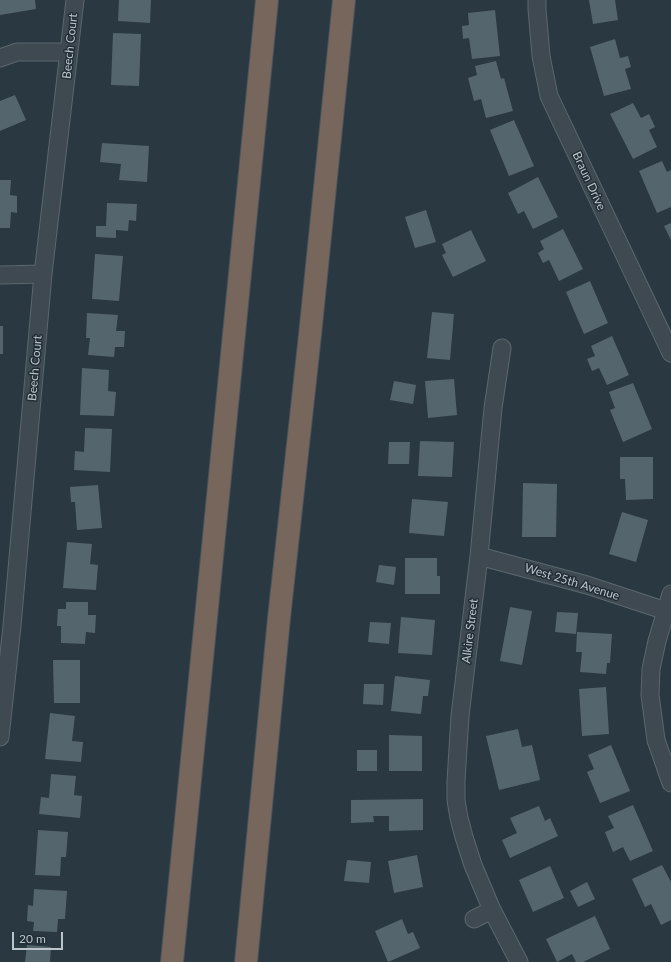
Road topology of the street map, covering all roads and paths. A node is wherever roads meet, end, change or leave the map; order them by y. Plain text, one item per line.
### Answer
1 (75, 0) edge
2 (267, 0) edge
3 (344, 0) edge
4 (537, 0) edge
5 (69, 52) junction
6 (0, 58) edge
7 (0, 274) edge
8 (43, 274) junction
9 (502, 348) dead end
10 (671, 353) edge
11 (479, 556) junction
12 (671, 594) edge
13 (666, 611) junction
14 (6, 625) edge
15 (0, 737) edge
16 (671, 782) edge
17 (492, 910) junction
18 (474, 918) dead end
19 (172, 962) edge
20 (246, 962) edge
21 (519, 962) edge

1 - 5 street, Beech Court
2 - 19 highway
3 - 20 highway
4 - 10 street, Braun Drive
5 - 6 street
5 - 8 street, Beech Court
7 - 8 street
8 - 14 street, Beech Court
9 - 11 street, Alkire Street
11 - 13 street, West 25th Avenue
11 - 17 street, Alkire Street
12 - 13 street
13 - 16 street
14 - 15 street, Beech Court
17 - 18 street
17 - 21 street, Alkire Street

